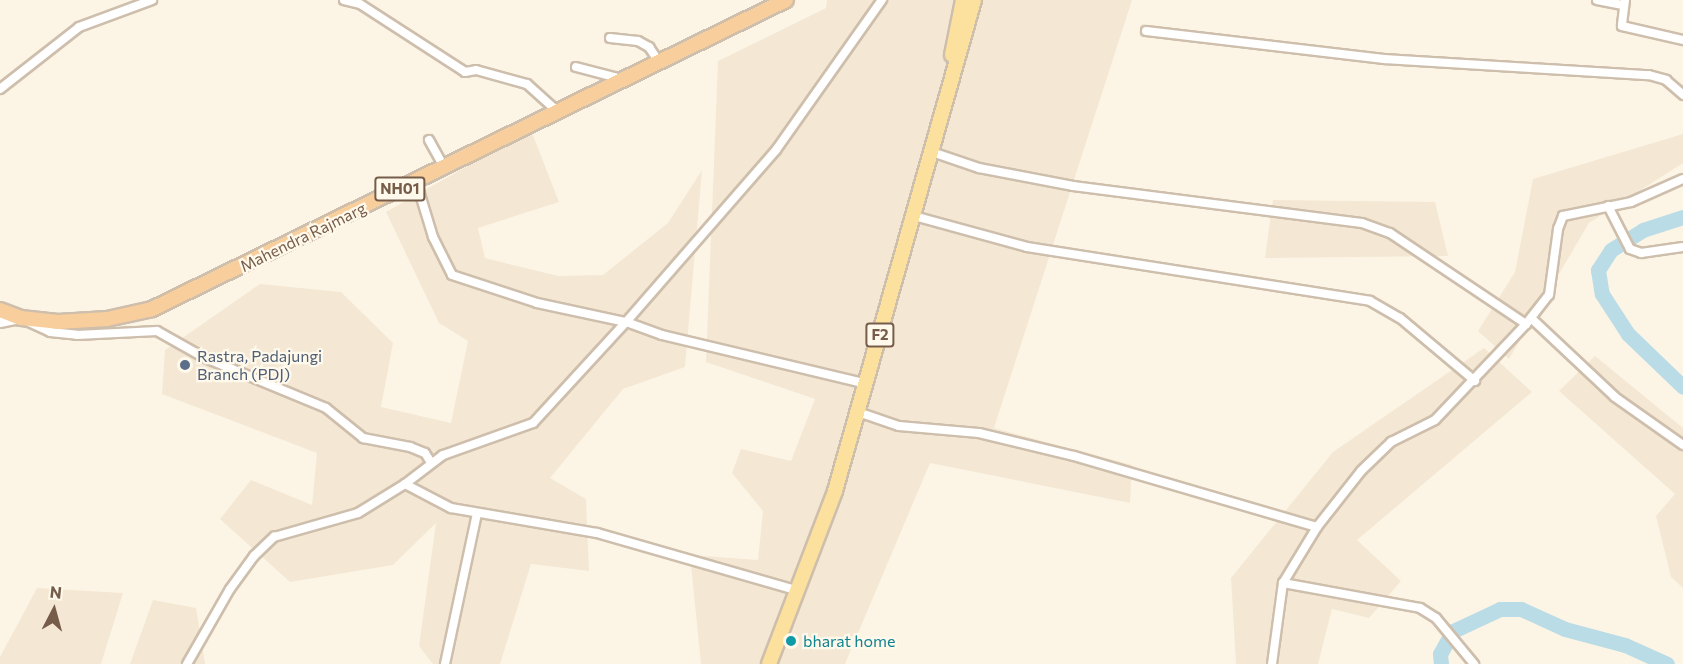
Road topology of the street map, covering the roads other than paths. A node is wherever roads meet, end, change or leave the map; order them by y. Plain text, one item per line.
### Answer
1 (152, 0) edge
2 (344, 0) edge
3 (786, 0) edge
4 (882, 0) edge
5 (963, 0) edge
6 (974, 0) edge
7 (1597, 0) edge
8 (1624, 3) edge
9 (1146, 31) dead end
10 (610, 38) dead end
11 (1683, 40) edge
12 (659, 62) junction
13 (576, 68) dead end
14 (624, 80) junction
15 (0, 89) edge
16 (1683, 95) edge
17 (557, 111) junction
18 (429, 140) dead end
19 (932, 152) junction
20 (444, 167) junction
21 (1683, 179) edge
22 (416, 181) junction
23 (1608, 207) junction
24 (914, 216) junction
25 (1683, 247) edge
26 (0, 310) edge
27 (21, 318) junction
28 (1528, 321) junction
29 (0, 322) edge
30 (626, 322) junction
31 (1474, 381) junction
32 (860, 382) junction
33 (858, 412) junction
34 (1683, 445) edge
35 (430, 461) junction
36 (405, 484) junction
37 (477, 514) junction
38 (1317, 527) junction
39 (1283, 584) junction
40 (792, 589) junction
41 (187, 664) edge
42 (445, 664) edge
43 (762, 664) edge
44 (769, 664) edge
45 (1272, 664) edge
46 (1474, 664) edge

1 - 15 street
2 - 17 street
3 - 12 highway, Mahendra Rajmarg / NH01
4 - 30 street
5 - 32 main road, F2
6 - 19 main road, F2
7 - 8 street
8 - 11 street
9 - 16 street
10 - 12 street
12 - 14 highway, Mahendra Rajmarg / NH01
13 - 14 street
14 - 17 highway, Mahendra Rajmarg / NH01
17 - 20 highway, Mahendra Rajmarg / NH01
18 - 20 street
19 - 24 main road, F2
19 - 28 street
20 - 22 highway, Mahendra Rajmarg / NH01
21 - 23 street
22 - 27 highway, Mahendra Rajmarg / NH01
22 - 30 street
23 - 25 street
23 - 28 street
24 - 31 street
24 - 33 main road, F2
26 - 27 highway, Mahendra Rajmarg / NH01
27 - 29 street
27 - 35 street
28 - 31 street
28 - 34 street
30 - 32 street
30 - 35 street
31 - 38 street
32 - 40 main road, F2
33 - 38 street
33 - 44 main road, F2
35 - 36 street
36 - 37 street
36 - 41 street
37 - 40 street
37 - 42 street
38 - 39 street
39 - 45 street
39 - 46 street
40 - 43 main road, F2

